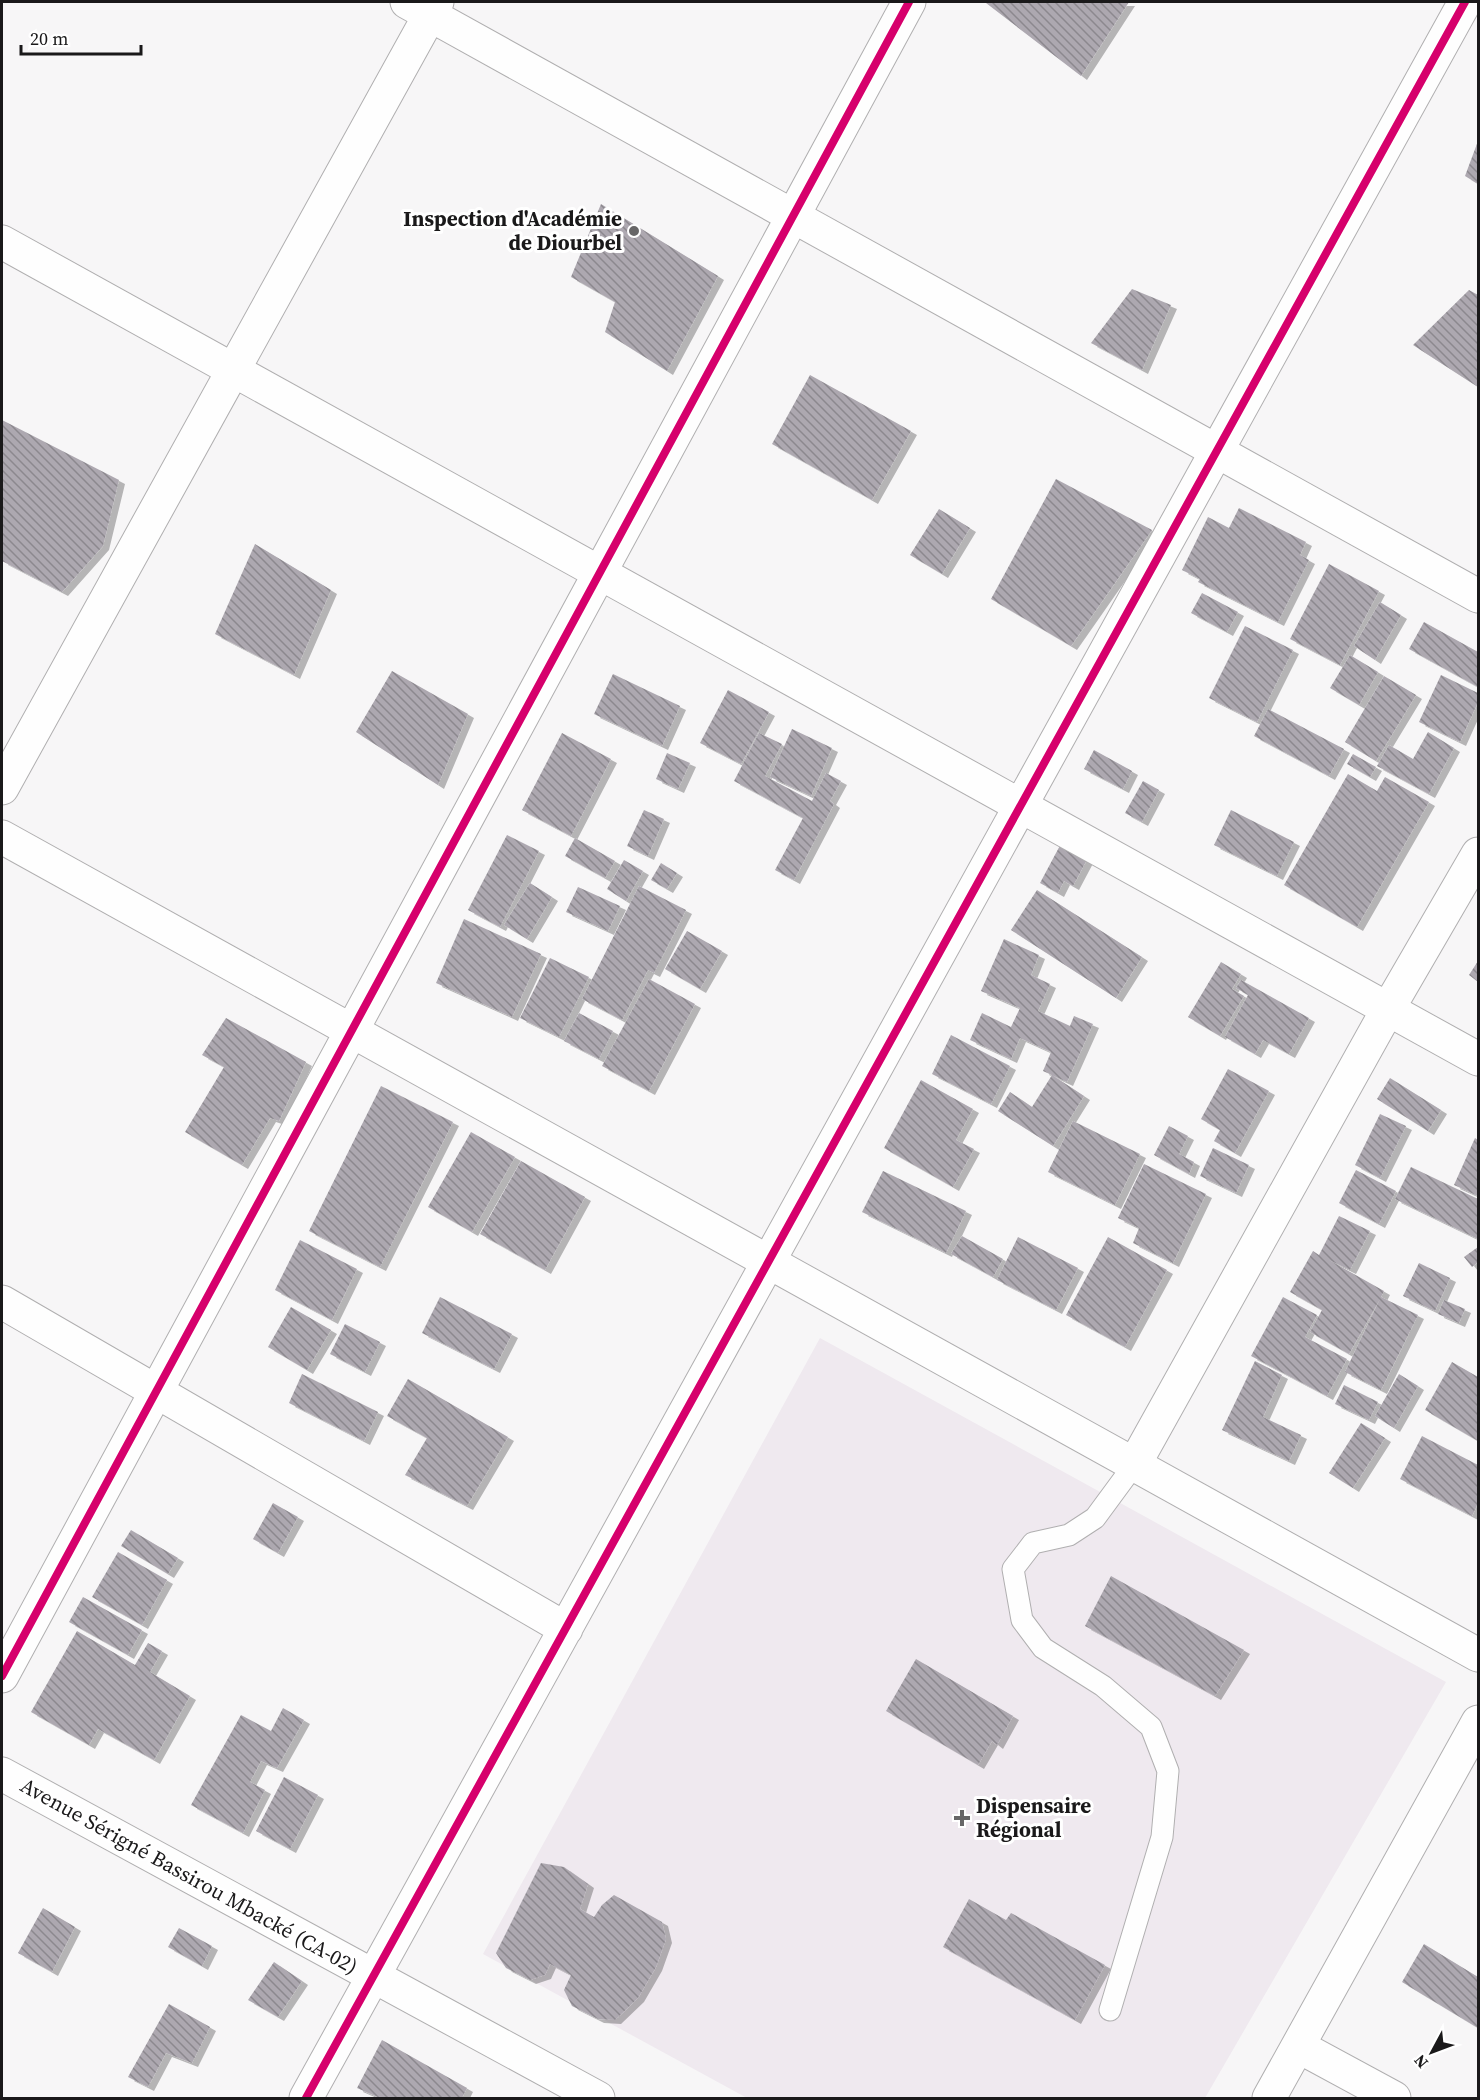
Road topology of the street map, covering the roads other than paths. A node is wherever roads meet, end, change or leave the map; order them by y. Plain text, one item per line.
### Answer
1 (909, 2) edge
2 (1465, 2) edge
3 (425, 6) edge
4 (793, 216) junction
5 (2, 242) edge
6 (233, 370) junction
7 (1217, 451) junction
8 (599, 572) junction
9 (1479, 596) edge
10 (2, 788) edge
11 (1020, 806) junction
12 (2, 837) edge
13 (1479, 854) edge
14 (1388, 1009) junction
15 (351, 1031) junction
16 (1479, 1059) edge
17 (768, 1262) junction
18 (2, 1302) edge
19 (155, 1391) junction
20 (1134, 1465) junction
21 (566, 1629) junction
22 (1479, 1655) edge
23 (2, 1676) edge
24 (1479, 1722) edge
25 (2, 1774) edge
26 (374, 1977) junction
27 (1110, 2010) dead end
28 (1298, 2046) junction
29 (306, 2098) edge
30 (598, 2098) edge
31 (1269, 2098) edge
32 (1394, 2098) edge

1 - 4 street
2 - 7 street
3 - 4 street
3 - 6 street
4 - 7 street
4 - 8 street
5 - 6 street
6 - 8 street
6 - 10 street
7 - 9 street
7 - 11 street
8 - 11 street
8 - 15 street
11 - 14 street
11 - 17 street
12 - 15 street
13 - 14 street
14 - 16 street
14 - 20 street
15 - 17 street
15 - 19 street
17 - 20 street
17 - 21 street
18 - 19 street
19 - 21 street
19 - 23 street
20 - 22 street
20 - 27 lane
21 - 26 street
24 - 28 street
25 - 26 street, Avenue Sérigné Bassirou Mbacké (CA-02)
26 - 29 street
26 - 30 street, Avenue Sérigné Bassirou Mbacké (CA-02)
28 - 31 street
28 - 32 street

